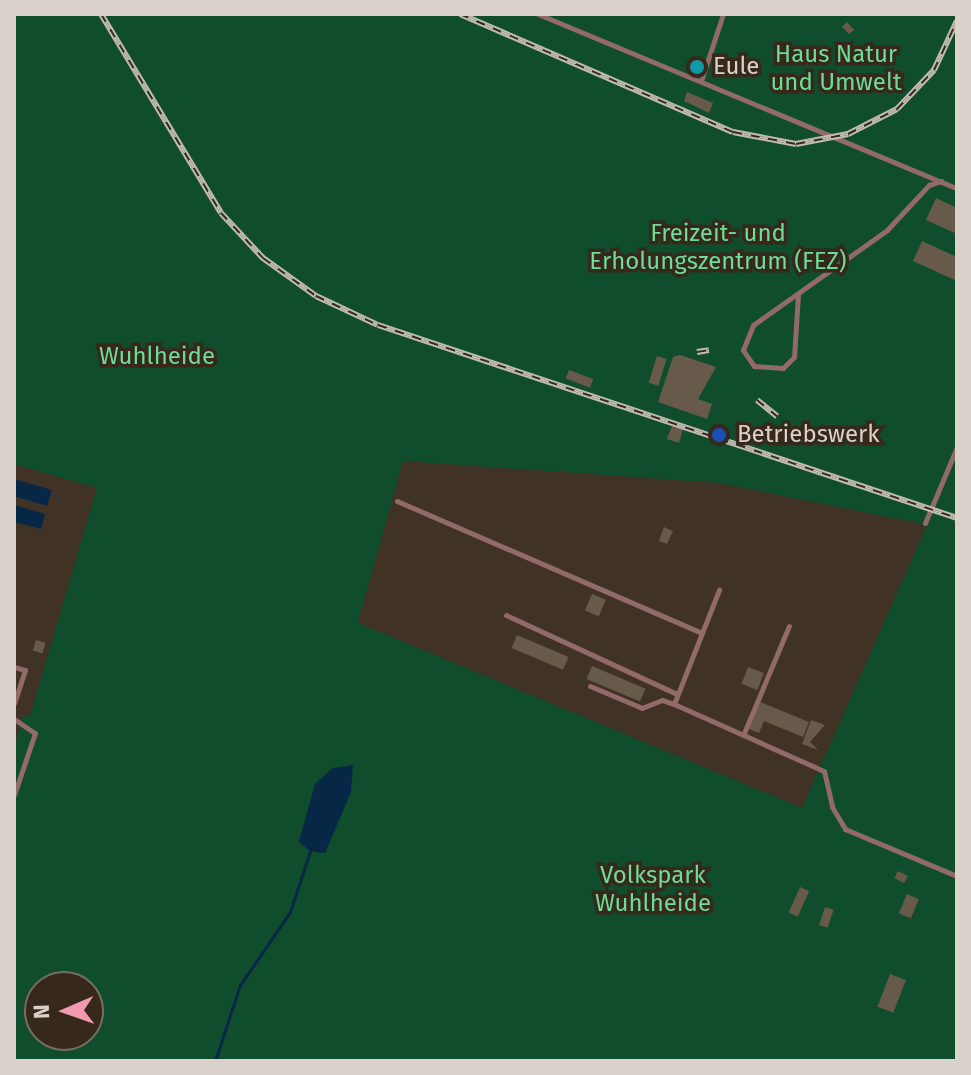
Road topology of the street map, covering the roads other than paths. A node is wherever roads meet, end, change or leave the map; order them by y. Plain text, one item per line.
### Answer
1 (538, 14) edge
2 (723, 14) edge
3 (701, 81) junction
4 (942, 181) junction
5 (957, 188) edge
6 (798, 294) junction
7 (957, 447) edge
8 (397, 501) dead end
9 (925, 523) dead end
10 (719, 590) dead end
11 (506, 615) dead end
12 (789, 626) dead end
13 (702, 633) junction
14 (14, 667) edge
15 (590, 686) dead end
16 (677, 694) junction
17 (14, 703) edge
18 (674, 704) junction
19 (14, 719) edge
20 (744, 733) junction
21 (14, 795) edge
22 (957, 876) edge

1 - 3 lane
2 - 3 lane
3 - 4 lane
4 - 5 lane
4 - 6 lane
6 - 6 lane
7 - 9 lane
8 - 13 lane
10 - 13 lane
11 - 16 lane
12 - 20 lane
13 - 16 lane
14 - 17 lane
15 - 18 lane
16 - 18 lane
18 - 20 lane
19 - 21 lane
20 - 22 lane

